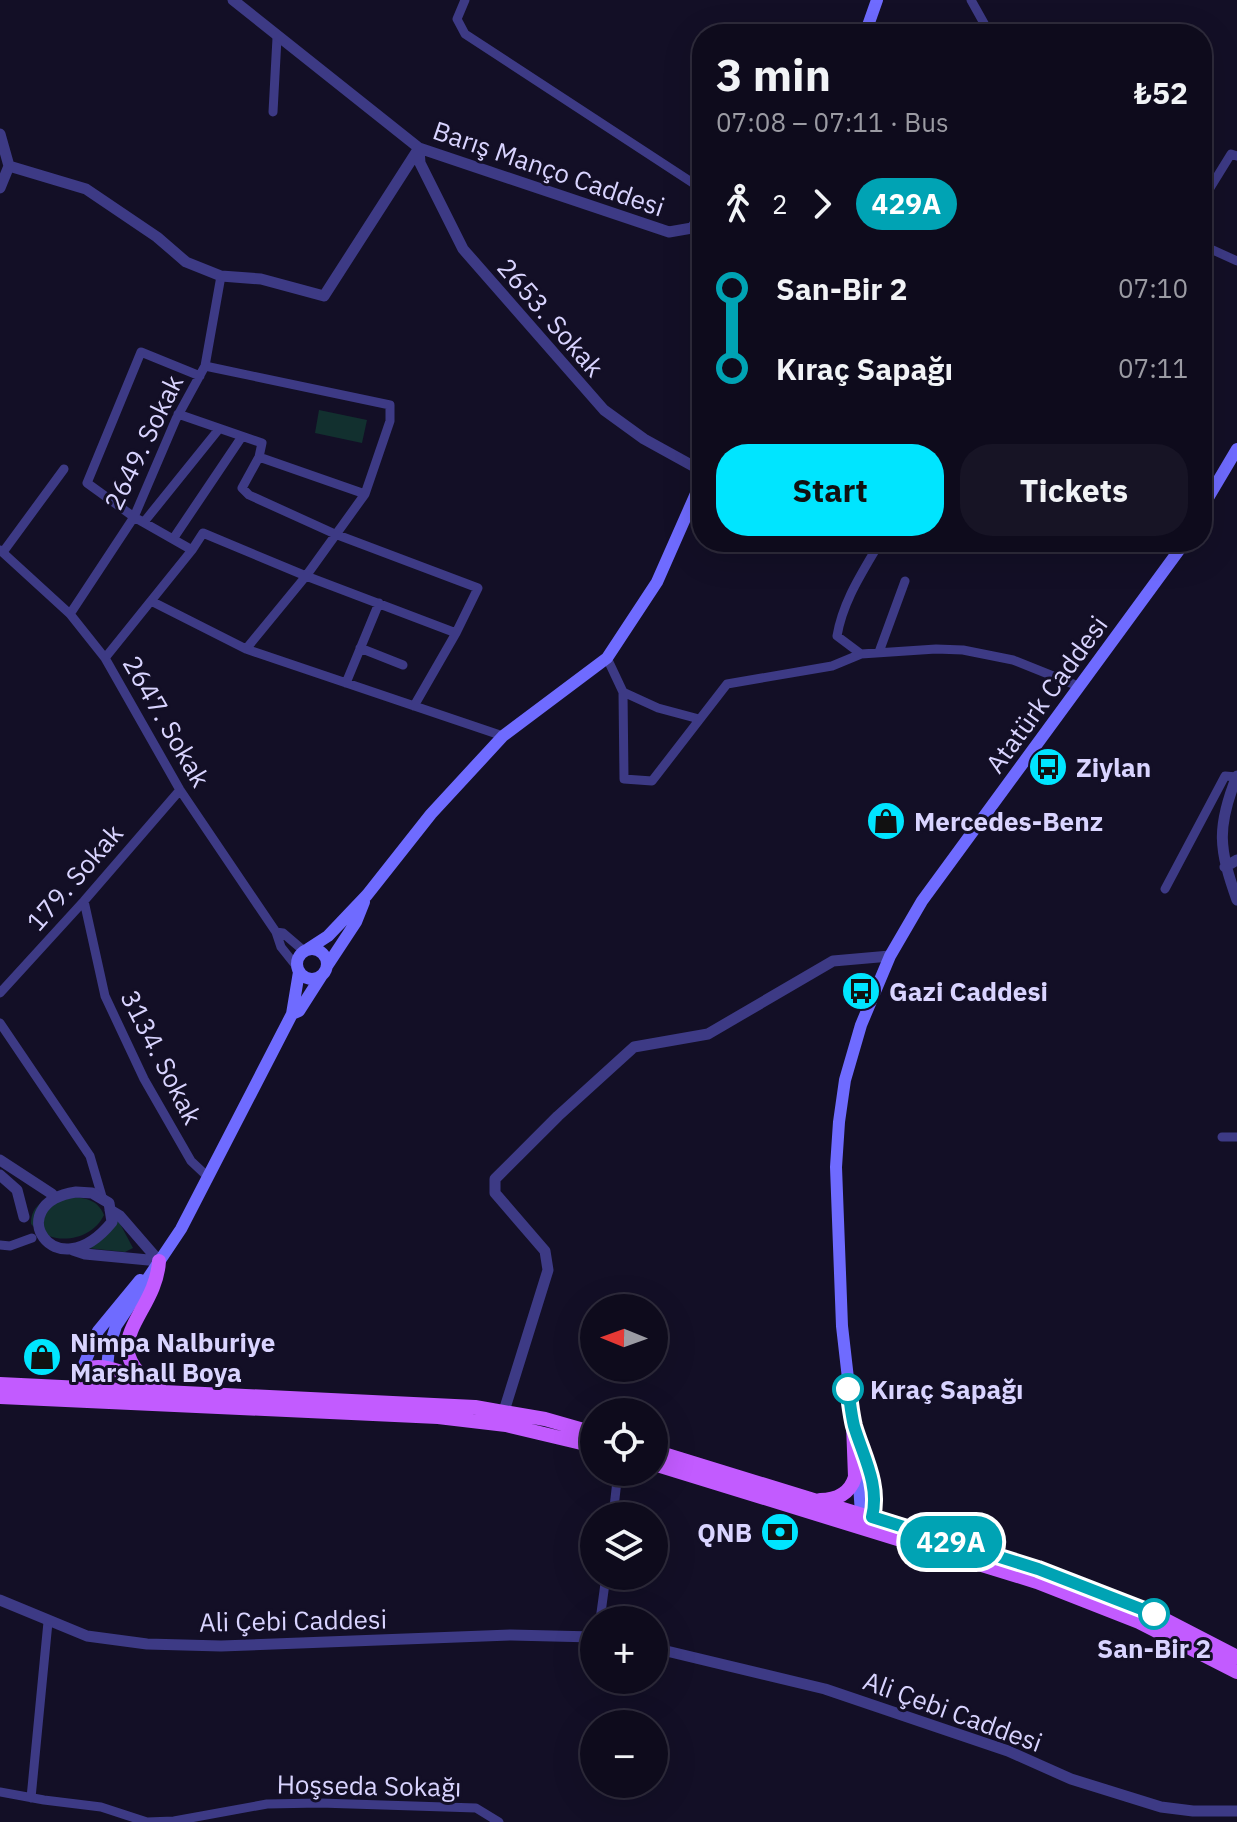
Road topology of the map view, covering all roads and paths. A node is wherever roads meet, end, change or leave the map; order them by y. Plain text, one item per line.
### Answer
1 (233, 0) edge
2 (465, 0) edge
3 (877, 0) edge
4 (971, 0) edge
5 (869, 24) edge
6 (984, 24) edge
7 (277, 38) junction
8 (273, 112) dead end
9 (0, 134) edge
10 (419, 148) junction
11 (0, 154) edge
12 (1237, 156) edge
13 (9, 166) junction
14 (692, 182) edge
15 (1212, 185) edge
16 (0, 188) edge
17 (692, 228) edge
18 (1212, 250) edge
19 (1237, 261) edge
20 (221, 276) junction
21 (205, 366) junction
22 (200, 376) junction
23 (178, 414) junction
24 (219, 429) junction
25 (241, 438) junction
26 (1237, 449) edge
27 (259, 457) junction
28 (1237, 461) edge
29 (692, 465) edge
30 (64, 469) dead end
31 (1212, 491) edge
32 (365, 494) junction
33 (692, 503) edge
34 (1212, 503) edge
35 (134, 517) junction
36 (144, 522) junction
37 (335, 534) junction
38 (173, 539) junction
39 (192, 550) junction
40 (1, 551) edge
41 (874, 552) edge
42 (1177, 552) edge
43 (306, 576) junction
44 (905, 581) dead end
45 (151, 601) junction
46 (379, 603) junction
47 (70, 614) junction
48 (456, 633) junction
49 (360, 648) junction
50 (246, 649) junction
51 (879, 652) junction
52 (861, 654) junction
53 (105, 658) junction
54 (607, 658) junction
55 (403, 665) dead end
56 (346, 683) junction
57 (1078, 686) junction
58 (623, 692) junction
59 (414, 706) junction
60 (699, 719) junction
61 (503, 736) junction
62 (1237, 777) edge
63 (180, 790) junction
64 (1237, 860) edge
65 (1225, 867) junction
66 (1165, 889) dead end
67 (367, 895) junction
68 (1237, 900) edge
69 (84, 901) junction
70 (276, 932) junction
71 (306, 950) junction
72 (890, 956) junction
73 (298, 970) junction
74 (324, 971) junction
75 (0, 993) edge
76 (292, 1014) junction
77 (0, 1023) edge
78 (1222, 1137) dead end
79 (1237, 1137) edge
80 (0, 1160) edge
81 (0, 1175) edge
82 (208, 1177) junction
83 (52, 1194) junction
84 (107, 1205) junction
85 (24, 1219) junction
86 (32, 1238) junction
87 (0, 1245) edge
88 (72, 1250) junction
89 (159, 1261) junction
90 (108, 1369) junction
91 (147, 1382) junction
92 (0, 1384) edge
93 (105, 1388) junction
94 (82, 1390) junction
95 (162, 1391) junction
96 (0, 1397) edge
97 (504, 1411) junction
98 (853, 1424) junction
99 (580, 1430) edge
100 (580, 1442) edge
101 (668, 1455) edge
102 (668, 1468) edge
103 (813, 1499) junction
104 (864, 1520) junction
105 (0, 1600) edge
106 (48, 1622) junction
107 (580, 1637) edge
108 (668, 1651) edge
109 (1237, 1657) edge
110 (1237, 1672) edge
111 (0, 1792) edge
112 (31, 1798) junction
113 (1237, 1811) edge
114 (499, 1822) edge

1 - 7 street, Barış Manço Caddesi
2 - 14 street
3 - 5 main road
4 - 6 street
7 - 8 street
7 - 10 street, Barış Manço Caddesi
9 - 13 street
10 - 17 street, Barış Manço Caddesi
10 - 20 street
10 - 29 street, 2653. Sokak
11 - 13 street
12 - 15 street
13 - 16 street
13 - 20 street
18 - 19 street
20 - 21 street, 2649. Sokak
21 - 22 street, 2649. Sokak
21 - 32 street
22 - 23 street, 2649. Sokak
22 - 35 street
23 - 24 street
23 - 35 street, 2649. Sokak
24 - 25 street
24 - 36 street
25 - 27 street
25 - 38 street
26 - 31 main road
27 - 32 street
27 - 37 street
28 - 34 main road
30 - 40 street
32 - 37 street
33 - 54 main road
35 - 36 street
35 - 47 street, 2649. Sokak
36 - 38 street
37 - 43 street
37 - 48 street
38 - 39 street
39 - 43 street
39 - 45 street
40 - 47 street, 2647. Sokak
41 - 52 street
42 - 57 main road, Atatürk Caddesi
43 - 46 street
43 - 50 street
44 - 51 street
45 - 50 street
45 - 53 street
46 - 48 street
46 - 49 street
47 - 53 street, 2647. Sokak
48 - 59 street
49 - 55 street
49 - 56 street
50 - 56 street
51 - 52 street
51 - 57 street
52 - 60 street
53 - 63 street, 2647. Sokak
54 - 58 street
54 - 61 main road
56 - 59 street
57 - 72 main road, Atatürk Caddesi
58 - 60 street
58 - 60 street
59 - 61 street
61 - 67 main road
62 - 65 street
62 - 66 street
63 - 69 street, 179. Sokak
63 - 70 street, 2647. Sokak
64 - 65 street
65 - 68 street
67 - 71 main road
67 - 74 main road
69 - 75 street, 179. Sokak
69 - 82 street, 3134. Sokak
70 - 71 street
70 - 73 street, 2647. Sokak
71 - 73 main road
71 - 74 main road
72 - 97 street
72 - 98 main road, Atatürk Caddesi
73 - 74 main road
73 - 76 main road
74 - 76 main road
76 - 82 main road
77 - 84 street
78 - 79 street
80 - 83 street
81 - 85 street
82 - 89 main road
83 - 84 street
83 - 85 street
84 - 88 street
84 - 89 street
85 - 86 street
86 - 87 street
86 - 88 street
88 - 89 street
89 - 90 main road
89 - 91 main road
89 - 94 main road
90 - 91 main road
90 - 93 main road
90 - 94 main road
91 - 95 main road
92 - 94 main road
93 - 94 main road
93 - 95 main road
94 - 96 main road
94 - 100 main road
95 - 97 main road
97 - 99 main road
98 - 103 main road
98 - 104 main road, Atatürk Caddesi
101 - 103 main road
102 - 104 main road
103 - 104 main road
104 - 109 main road
104 - 110 main road
105 - 106 street, Ali Çebi Caddesi
106 - 107 street, Ali Çebi Caddesi
106 - 112 street
108 - 113 street, Ali Çebi Caddesi
111 - 112 street, Hoşseda Sokağı
112 - 114 street, Hoşseda Sokağı

